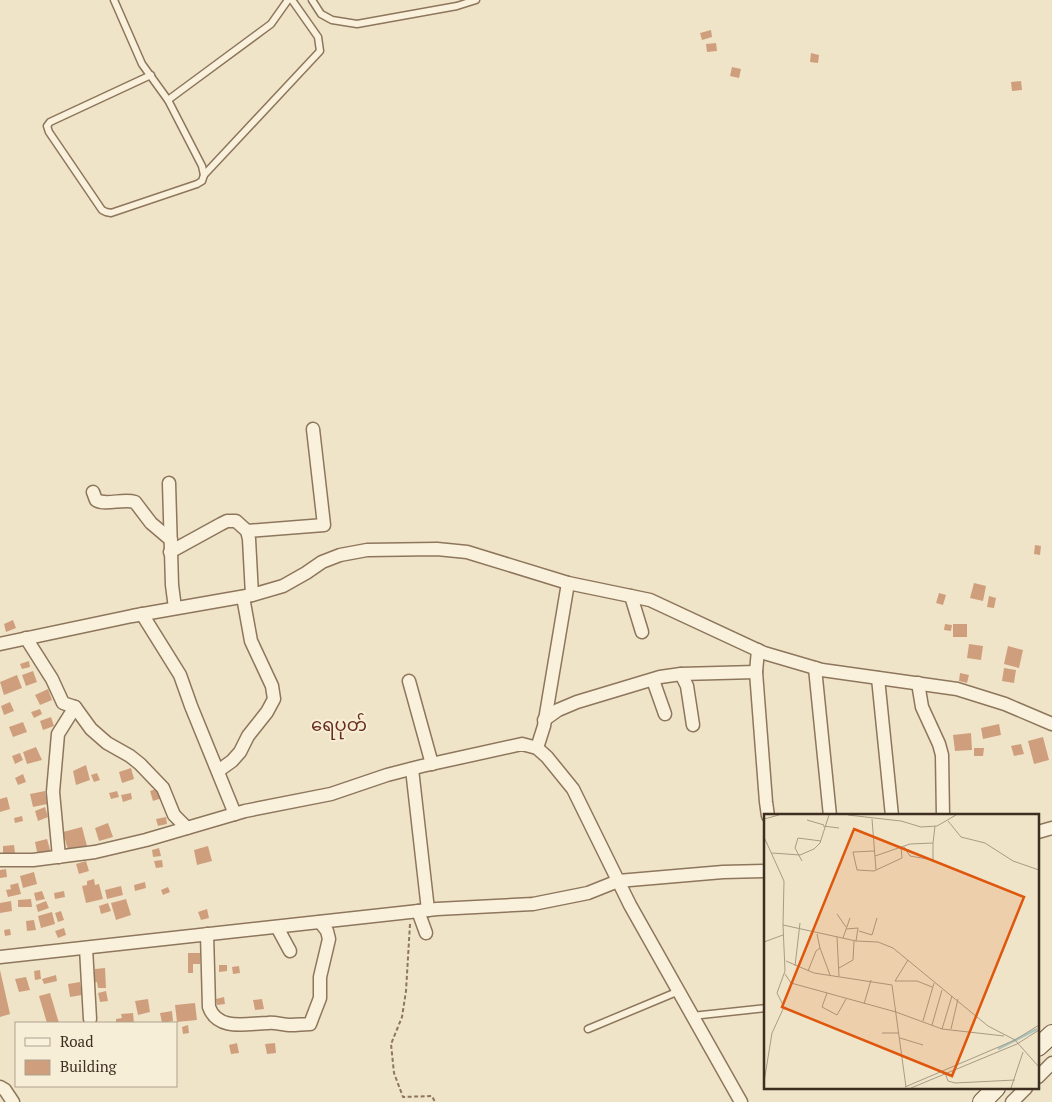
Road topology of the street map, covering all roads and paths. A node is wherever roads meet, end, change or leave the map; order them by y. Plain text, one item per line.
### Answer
1 (114, 0) edge
2 (288, 0) edge
3 (292, 0) edge
4 (312, 0) edge
5 (476, 0) edge
6 (151, 75) junction
7 (168, 100) junction
8 (204, 175) junction
9 (313, 429) dead end
10 (169, 483) dead end
11 (93, 492) dead end
12 (247, 532) junction
13 (171, 546) junction
14 (568, 583) junction
15 (248, 596) junction
16 (631, 596) junction
17 (175, 608) junction
18 (142, 614) junction
19 (642, 632) dead end
20 (26, 638) junction
21 (0, 644) edge
22 (758, 650) junction
23 (815, 668) junction
24 (756, 672) junction
25 (681, 674) junction
26 (878, 678) junction
27 (653, 680) junction
28 (409, 681) dead end
29 (918, 683) junction
30 (76, 707) junction
31 (664, 714) dead end
32 (544, 720) junction
33 (1052, 724) edge
34 (693, 725) dead end
35 (537, 748) junction
36 (432, 764) junction
37 (412, 769) junction
38 (218, 771) junction
39 (235, 814) junction
40 (768, 814) edge
41 (830, 814) edge
42 (892, 814) edge
43 (943, 814) edge
44 (187, 828) junction
45 (59, 856) junction
46 (0, 860) edge
47 (764, 871) edge
48 (618, 881) junction
49 (419, 911) junction
50 (320, 922) junction
51 (277, 926) junction
52 (426, 933) dead end
53 (207, 934) junction
54 (86, 948) junction
55 (290, 951) dead end
56 (0, 957) edge
57 (679, 991) junction
58 (764, 1008) edge
59 (692, 1016) junction
60 (90, 1019) dead end
61 (588, 1029) dead end
62 (1052, 1034) edge
63 (1040, 1045) edge
64 (1052, 1063) edge
65 (1040, 1075) edge
66 (0, 1086) edge
67 (994, 1090) edge
68 (1024, 1090) edge
69 (13, 1102) edge
70 (435, 1102) edge
71 (741, 1102) edge
72 (982, 1102) edge
73 (1012, 1102) edge

1 - 6 lane
2 - 7 lane
3 - 8 lane
4 - 5 lane
6 - 7 lane
6 - 8 lane
7 - 8 lane
9 - 12 street
10 - 13 street
11 - 13 street
12 - 13 street
12 - 15 street
13 - 17 street
14 - 15 street
14 - 16 street
14 - 32 street
15 - 17 street
15 - 38 street
16 - 19 street
16 - 22 street
17 - 18 street
18 - 20 street
18 - 38 street
20 - 21 street
20 - 30 street
22 - 23 street
22 - 24 street
23 - 26 street
23 - 41 street
24 - 25 street
24 - 40 street
25 - 27 street
25 - 34 street
26 - 29 street
26 - 42 street
27 - 31 street
27 - 32 street
28 - 36 street
29 - 33 street
29 - 43 street
30 - 44 street
30 - 45 street
32 - 35 street
35 - 36 street
35 - 48 street
36 - 37 street
37 - 39 street
37 - 49 street
38 - 39 street
39 - 44 street
44 - 45 street
45 - 46 street
47 - 48 street
48 - 49 street
48 - 57 street
49 - 50 street
49 - 52 street
49 - 70 path
50 - 51 street
50 - 53 street
51 - 53 street
51 - 55 street
53 - 54 street
54 - 56 street
54 - 60 street
57 - 59 street
57 - 61 lane
58 - 59 lane
59 - 71 street
62 - 63 street
64 - 65 street
66 - 69 street
67 - 72 street
68 - 73 street

